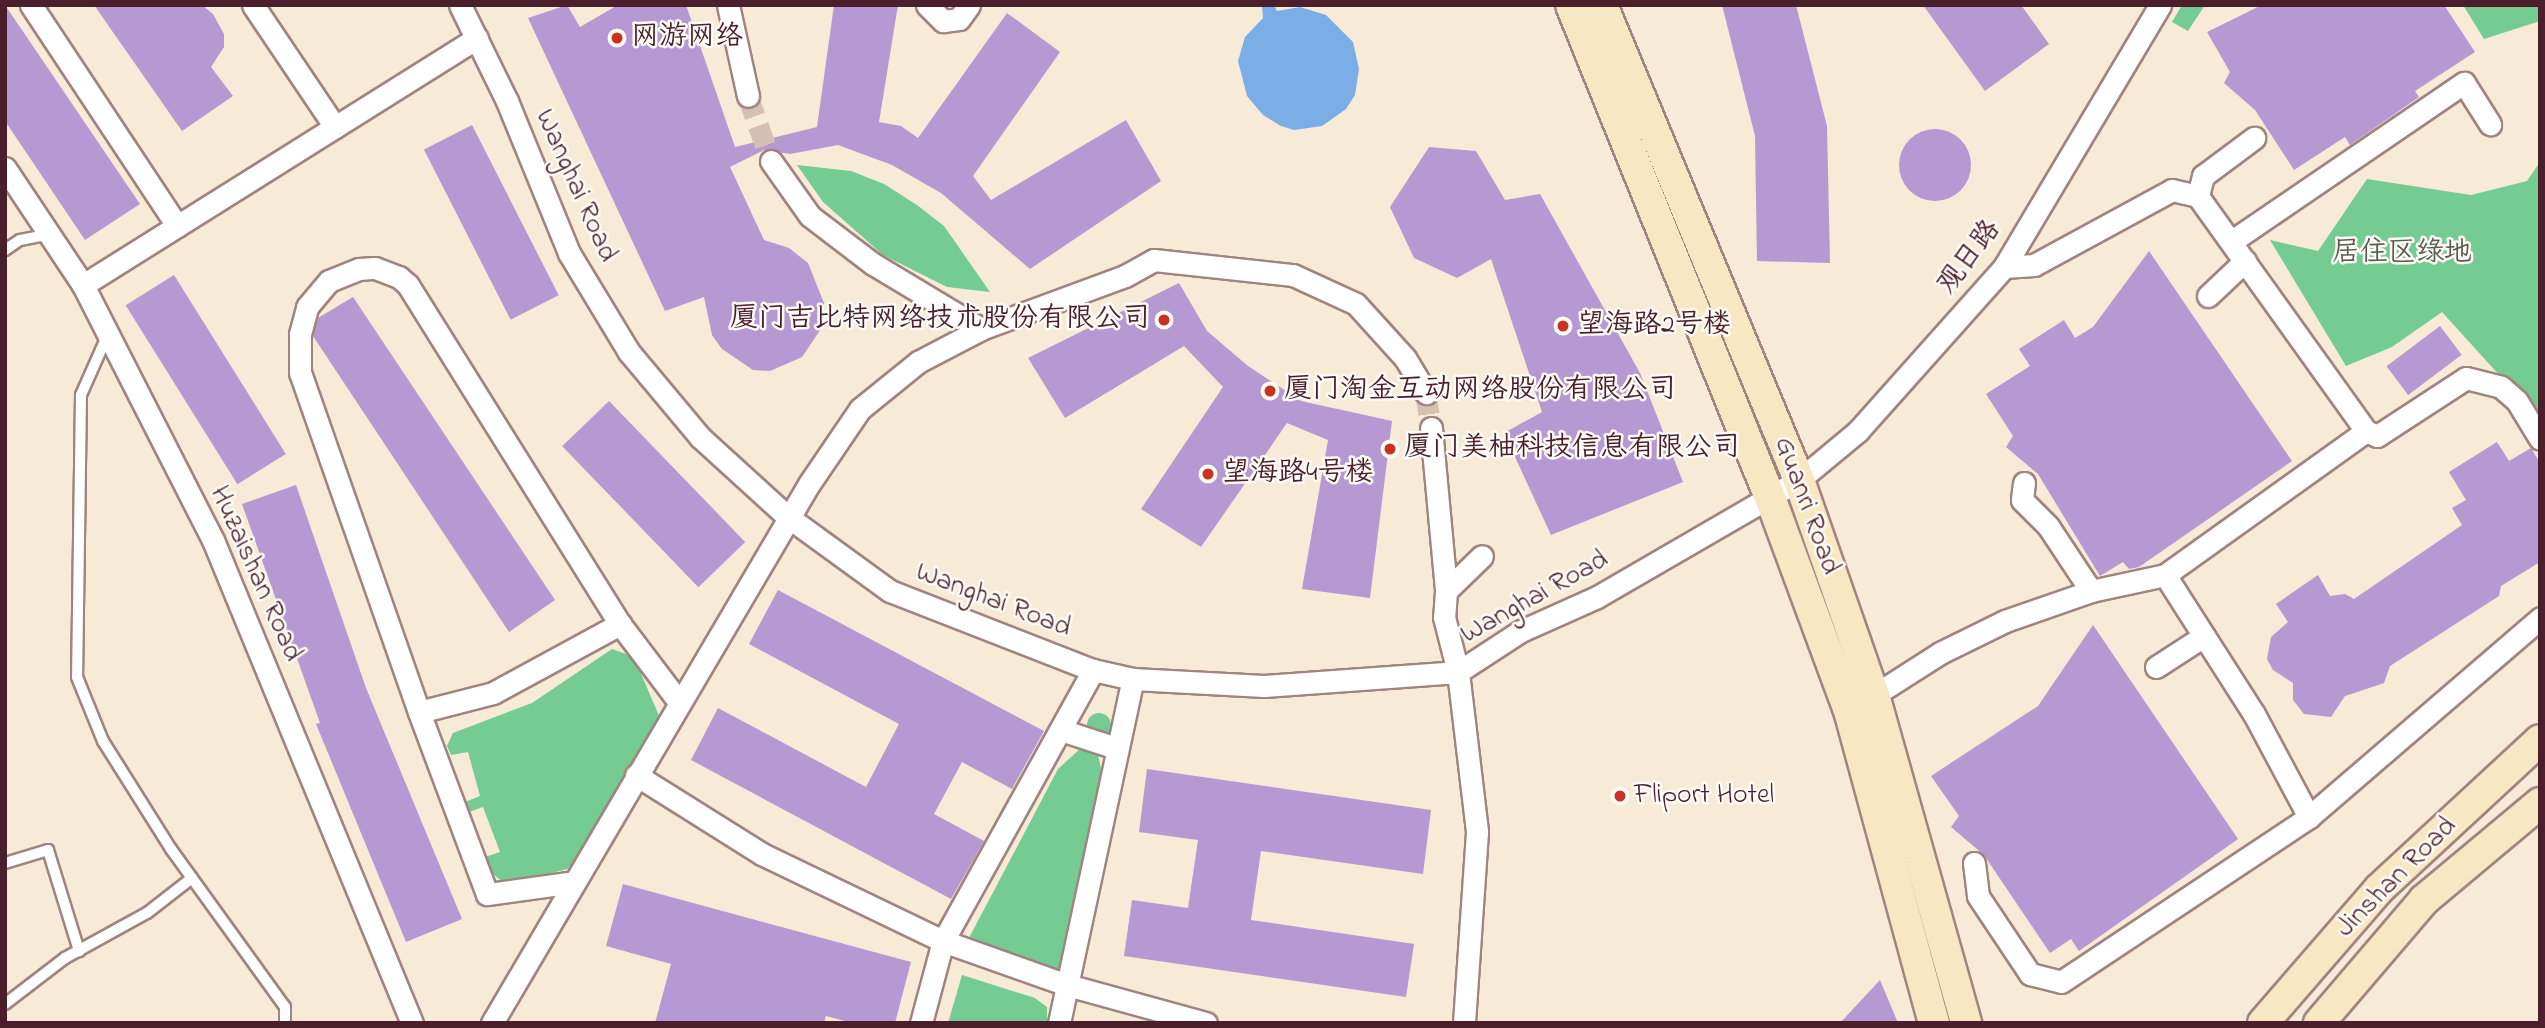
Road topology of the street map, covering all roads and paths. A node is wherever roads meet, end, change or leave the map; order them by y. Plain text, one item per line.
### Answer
1 (31, 5) edge
2 (253, 5) edge
3 (460, 5) edge
4 (728, 5) edge
5 (927, 5) edge
6 (969, 5) edge
7 (1571, 5) edge
8 (1602, 5) edge
9 (2160, 5) edge
10 (477, 38) junction
11 (748, 96) tunnel mouth
12 (2490, 124) dead end
13 (335, 127) junction
14 (2255, 138) dead end
15 (771, 161) tunnel mouth
16 (5, 167) edge
17 (2198, 195) junction
18 (177, 226) junction
19 (50, 234) junction
20 (2232, 240) junction
21 (5, 250) edge
22 (2245, 261) junction
23 (2004, 267) junction
24 (83, 285) junction
25 (2208, 296) dead end
26 (981, 329) junction
27 (108, 334) junction
28 (1426, 393) tunnel mouth
29 (1431, 428) tunnel mouth
30 (2366, 431) junction
31 (2540, 439) edge
32 (1799, 481) junction
33 (2024, 483) dead end
34 (1771, 500) junction
35 (788, 517) junction
36 (1482, 556) dead end
37 (2165, 575) junction
38 (1447, 591) junction
39 (2091, 591) junction
40 (2540, 618) edge
41 (621, 624) junction
42 (2204, 636) junction
43 (2156, 667) dead end
44 (1093, 670) junction
45 (1458, 672) junction
46 (1133, 678) junction
47 (1874, 695) junction
48 (679, 702) junction
49 (419, 712) junction
50 (1850, 714) junction
51 (1061, 730) junction
52 (2540, 740) edge
53 (1116, 748) junction
54 (636, 775) junction
55 (2540, 803) edge
56 (2309, 817) junction
57 (5, 863) edge
58 (1974, 863) dead end
59 (192, 878) junction
60 (574, 882) junction
61 (943, 941) junction
62 (79, 951) junction
63 (1067, 985) junction
64 (5, 1004) edge
65 (285, 1023) edge
66 (412, 1023) edge
67 (492, 1023) edge
68 (921, 1023) edge
69 (1059, 1023) edge
70 (1206, 1023) edge
71 (1464, 1023) edge
72 (1934, 1023) edge
73 (1966, 1023) edge
74 (2263, 1023) edge
75 (2319, 1023) edge

1 - 18 street
2 - 13 street
3 - 10 street, Wanghai Road
4 - 11 street
5 - 6 street
7 - 34 street, Guanri Road
8 - 32 street, Guanri Road
9 - 23 street, 观日路
10 - 13 street
10 - 35 street, Wanghai Road
12 - 20 street
13 - 18 street
14 - 17 street
15 - 26 street
16 - 19 street, Huzaishan Road
17 - 20 street
17 - 23 street
18 - 24 street
19 - 21 lane
19 - 24 street, Huzaishan Road
20 - 22 street
22 - 25 street
22 - 30 street
23 - 32 street, 观日路
24 - 27 street, Huzaishan Road
26 - 28 street
26 - 35 street
27 - 59 lane
27 - 66 street, Huzaishan Road
29 - 38 street
30 - 31 street
30 - 37 street
32 - 34 street, 观日路
32 - 47 street, Guanri Road
33 - 39 street
34 - 45 street, Wanghai Road
34 - 50 street, Guanri Road
35 - 44 street, Wanghai Road
35 - 48 street
36 - 38 street
37 - 39 street
37 - 42 street
38 - 45 street
39 - 47 street
40 - 56 street
41 - 48 street
41 - 49 street
41 - 49 street
42 - 43 street
42 - 56 street
44 - 46 street, Wanghai Road
44 - 51 street
45 - 46 street, Wanghai Road
45 - 71 street
46 - 53 street
47 - 50 street
47 - 73 street, Guanri Road
48 - 54 street
49 - 60 street
50 - 72 street, Guanri Road
51 - 53 street
51 - 61 street
52 - 74 street, Jinshan Road
53 - 63 street
54 - 60 street
54 - 61 street
55 - 75 street, Jinshan Road
56 - 58 street
57 - 62 lane
59 - 62 lane
59 - 65 lane
60 - 67 street
61 - 63 street
61 - 68 street
62 - 64 lane
63 - 69 street
63 - 70 street

